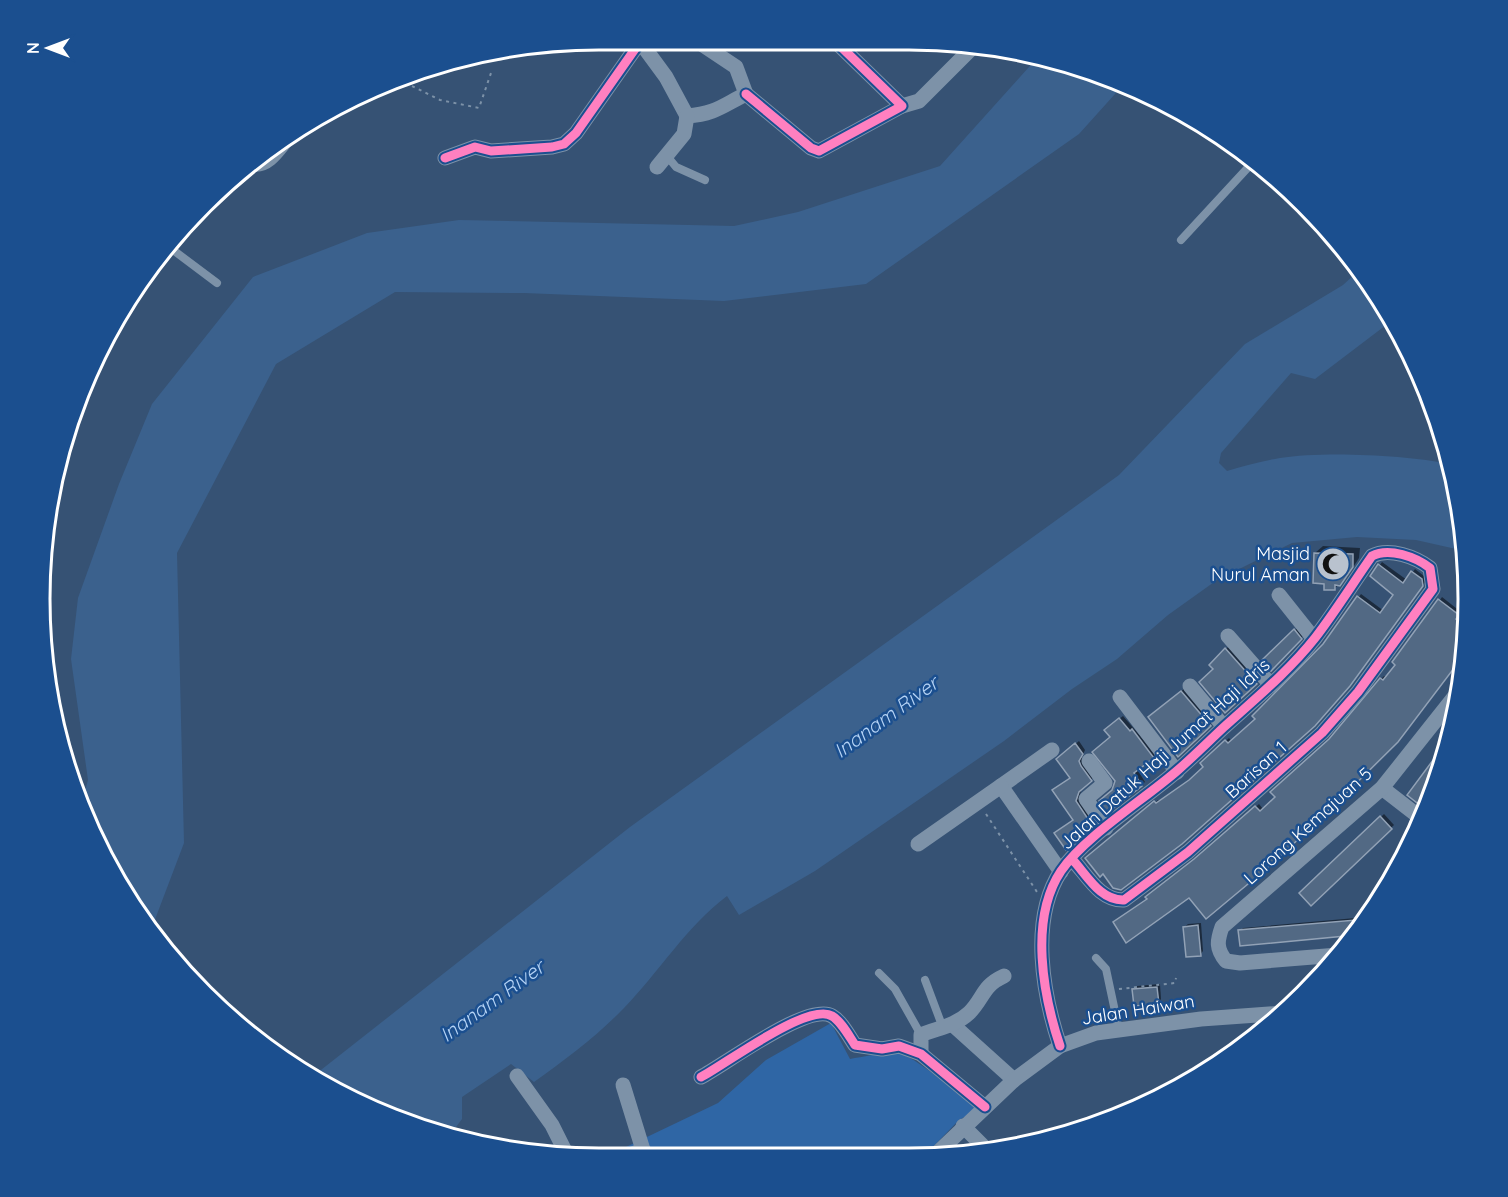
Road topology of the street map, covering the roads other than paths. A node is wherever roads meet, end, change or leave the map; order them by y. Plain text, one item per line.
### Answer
1 (636, 50) edge
2 (648, 50) edge
3 (719, 50) edge
4 (848, 50) edge
5 (967, 53) edge
6 (746, 94) junction
7 (902, 106) junction
8 (687, 116) junction
9 (445, 158) dead end
10 (662, 161) joint
11 (1249, 167) edge
12 (705, 180) dead end
13 (1181, 240) dead end
14 (174, 251) edge
15 (217, 284) dead end
16 (1433, 589) joint
17 (1279, 595) dead end
18 (1228, 636) dead end
19 (1314, 639) junction
20 (1271, 684) junction
21 (1190, 686) dead end
22 (1120, 697) dead end
23 (1448, 705) edge
24 (1224, 727) junction
25 (1052, 750) dead end
26 (1089, 761) dead end
27 (1177, 772) junction
28 (1001, 786) junction
29 (1382, 788) junction
30 (1415, 813) edge
31 (1106, 828) junction
32 (918, 844) dead end
33 (1072, 859) junction
34 (1061, 872) junction
35 (1325, 956) edge
36 (1096, 958) dead end
37 (879, 973) dead end
38 (1004, 976) dead end
39 (925, 980) dead end
40 (1267, 1015) edge
41 (948, 1026) junction
42 (1119, 1030) junction
43 (921, 1035) junction
44 (1059, 1046) junction
45 (921, 1054) junction
46 (517, 1076) dead end
47 (701, 1077) dead end
48 (1014, 1080) junction
49 (623, 1085) dead end
50 (985, 1107) junction
51 (963, 1126) junction
52 (980, 1143) edge
53 (562, 1146) edge
54 (944, 1146) edge
55 (645, 1148) edge

1 - 9 street
2 - 8 street
3 - 6 street
4 - 7 street
5 - 7 street
6 - 7 street
6 - 8 street
8 - 10 street
10 - 12 lane
11 - 13 lane
14 - 15 lane
16 - 19 street, Jalan Datuk Haji Jumat Haji Idris
16 - 33 street, Barisan 1
17 - 19 street
18 - 20 street
19 - 20 street, Jalan Datuk Haji Jumat Haji Idris
20 - 24 street, Jalan Datuk Haji Jumat Haji Idris
21 - 24 street
22 - 27 street
23 - 29 street, Lorong Kemajuan 5
24 - 27 street, Jalan Datuk Haji Jumat Haji Idris
25 - 28 street
26 - 31 street
27 - 31 street, Jalan Datuk Haji Jumat Haji Idris
28 - 32 street
28 - 34 street
29 - 30 street
29 - 35 street, Lorong Kemajuan 5
31 - 33 street, Jalan Datuk Haji Jumat Haji Idris
33 - 34 street, Jalan Datuk Haji Jumat Haji Idris
34 - 44 street, Jalan Datuk Haji Jumat Haji Idris
36 - 42 lane
37 - 43 lane
38 - 41 street
39 - 41 lane
40 - 42 street, Jalan Haiwan
41 - 43 street
41 - 48 street
42 - 44 street, Jalan Haiwan
43 - 45 street
44 - 48 street, Jalan Haiwan
45 - 47 street
45 - 50 street
46 - 53 street
48 - 50 street, Jalan Haiwan
49 - 55 street
50 - 51 street, Jalan Haiwan
51 - 52 street
51 - 54 street, Jalan Haiwan

